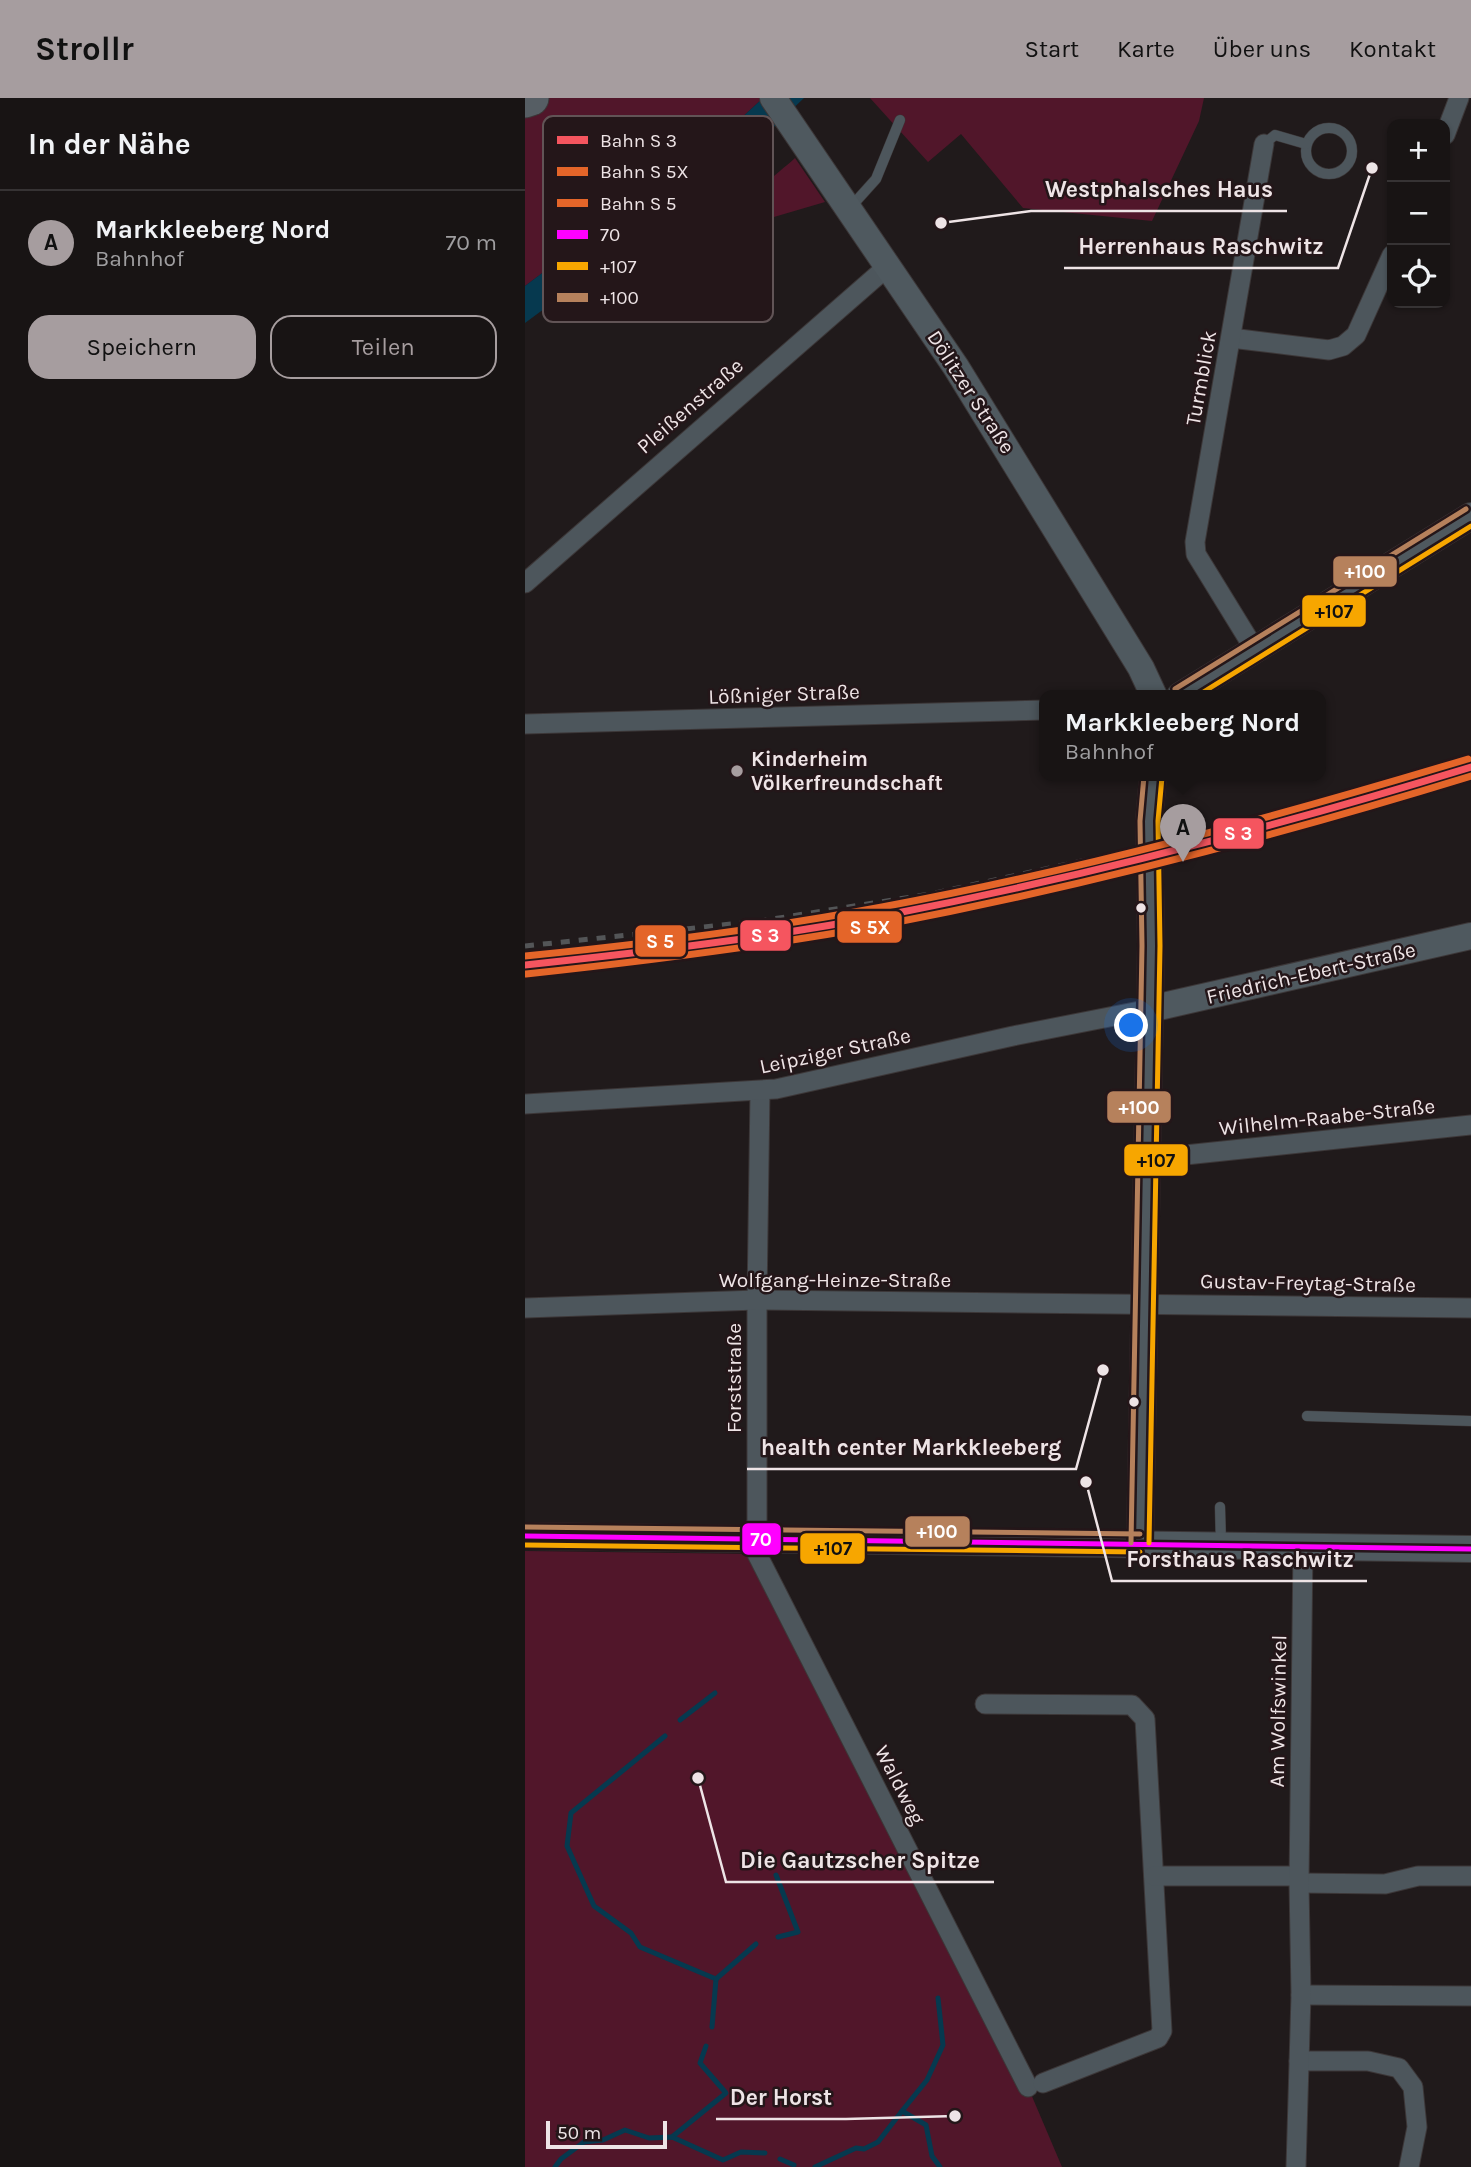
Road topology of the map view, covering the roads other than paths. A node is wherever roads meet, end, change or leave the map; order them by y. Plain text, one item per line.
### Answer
1 (531, 98) edge
2 (773, 98) edge
3 (1459, 98) edge
4 (525, 100) edge
5 (900, 121) dead end
6 (1450, 122) edge
7 (1264, 144) joint
8 (1306, 144) junction
9 (849, 209) junction
10 (1387, 266) edge
11 (887, 267) junction
12 (1231, 338) junction
13 (1471, 516) edge
14 (525, 583) edge
15 (1255, 650) junction
16 (1141, 668) junction
17 (1210, 679) junction
18 (1151, 690) edge
19 (1191, 690) edge
20 (1039, 710) edge
21 (525, 724) edge
22 (1153, 781) edge
23 (1471, 936) edge
24 (1150, 1009) junction
25 (760, 1091) junction
26 (525, 1104) edge
27 (1471, 1125) edge
28 (1147, 1159) junction
29 (757, 1300) junction
30 (1144, 1305) junction
31 (525, 1308) edge
32 (1471, 1308) edge
33 (1307, 1416) dead end
34 (1471, 1421) edge
35 (1220, 1507) dead end
36 (525, 1536) edge
37 (756, 1539) junction
38 (1140, 1543) junction
39 (1221, 1545) junction
40 (1303, 1546) junction
41 (1471, 1549) edge
42 (985, 1704) dead end
43 (1154, 1876) junction
44 (1471, 1876) edge
45 (1299, 1880) junction
46 (1301, 1996) junction
47 (1471, 1996) edge
48 (1299, 2061) junction
49 (1296, 2167) edge
50 (1409, 2167) edge

1 - 4 highway
2 - 9 main road, Dölitzer Straße
3 - 6 street
5 - 9 lane
7 - 8 lane, Turmblick
7 - 12 street, Turmblick
8 - 8 lane
9 - 11 main road, Dölitzer Straße
10 - 12 street
11 - 14 street, Pleißenstraße
11 - 16 main road, Dölitzer Straße
12 - 15 street, Turmblick
13 - 15 main road
15 - 17 main road
16 - 17 main road
16 - 18 main road, Dölitzer Straße
17 - 19 main road
20 - 21 street, Lößniger Straße
22 - 24 main road
23 - 24 main road, Friedrich-Ebert-Straße
24 - 25 street, Leipziger Straße
24 - 28 main road
25 - 26 street, Leipziger Straße
25 - 29 street, Forststraße
27 - 28 street, Wilhelm-Raabe-Straße
28 - 30 main road
29 - 30 street, Wolfgang-Heinze-Straße
29 - 31 street, Wolfgang-Heinze-Straße
29 - 37 street, Forststraße
30 - 32 street, Gustav-Freytag-Straße
30 - 38 main road
33 - 34 lane
35 - 39 lane
36 - 37 main road
37 - 38 main road
37 - 43 street, Waldweg
38 - 39 main road
39 - 40 main road
40 - 41 main road
40 - 45 street, Am Wolfswinkel
42 - 43 street
43 - 45 street
44 - 45 street
45 - 46 street, Am Wolfswinkel
46 - 47 street
46 - 48 street, Am Wolfswinkel
48 - 49 street, Am Wolfswinkel
48 - 50 street

